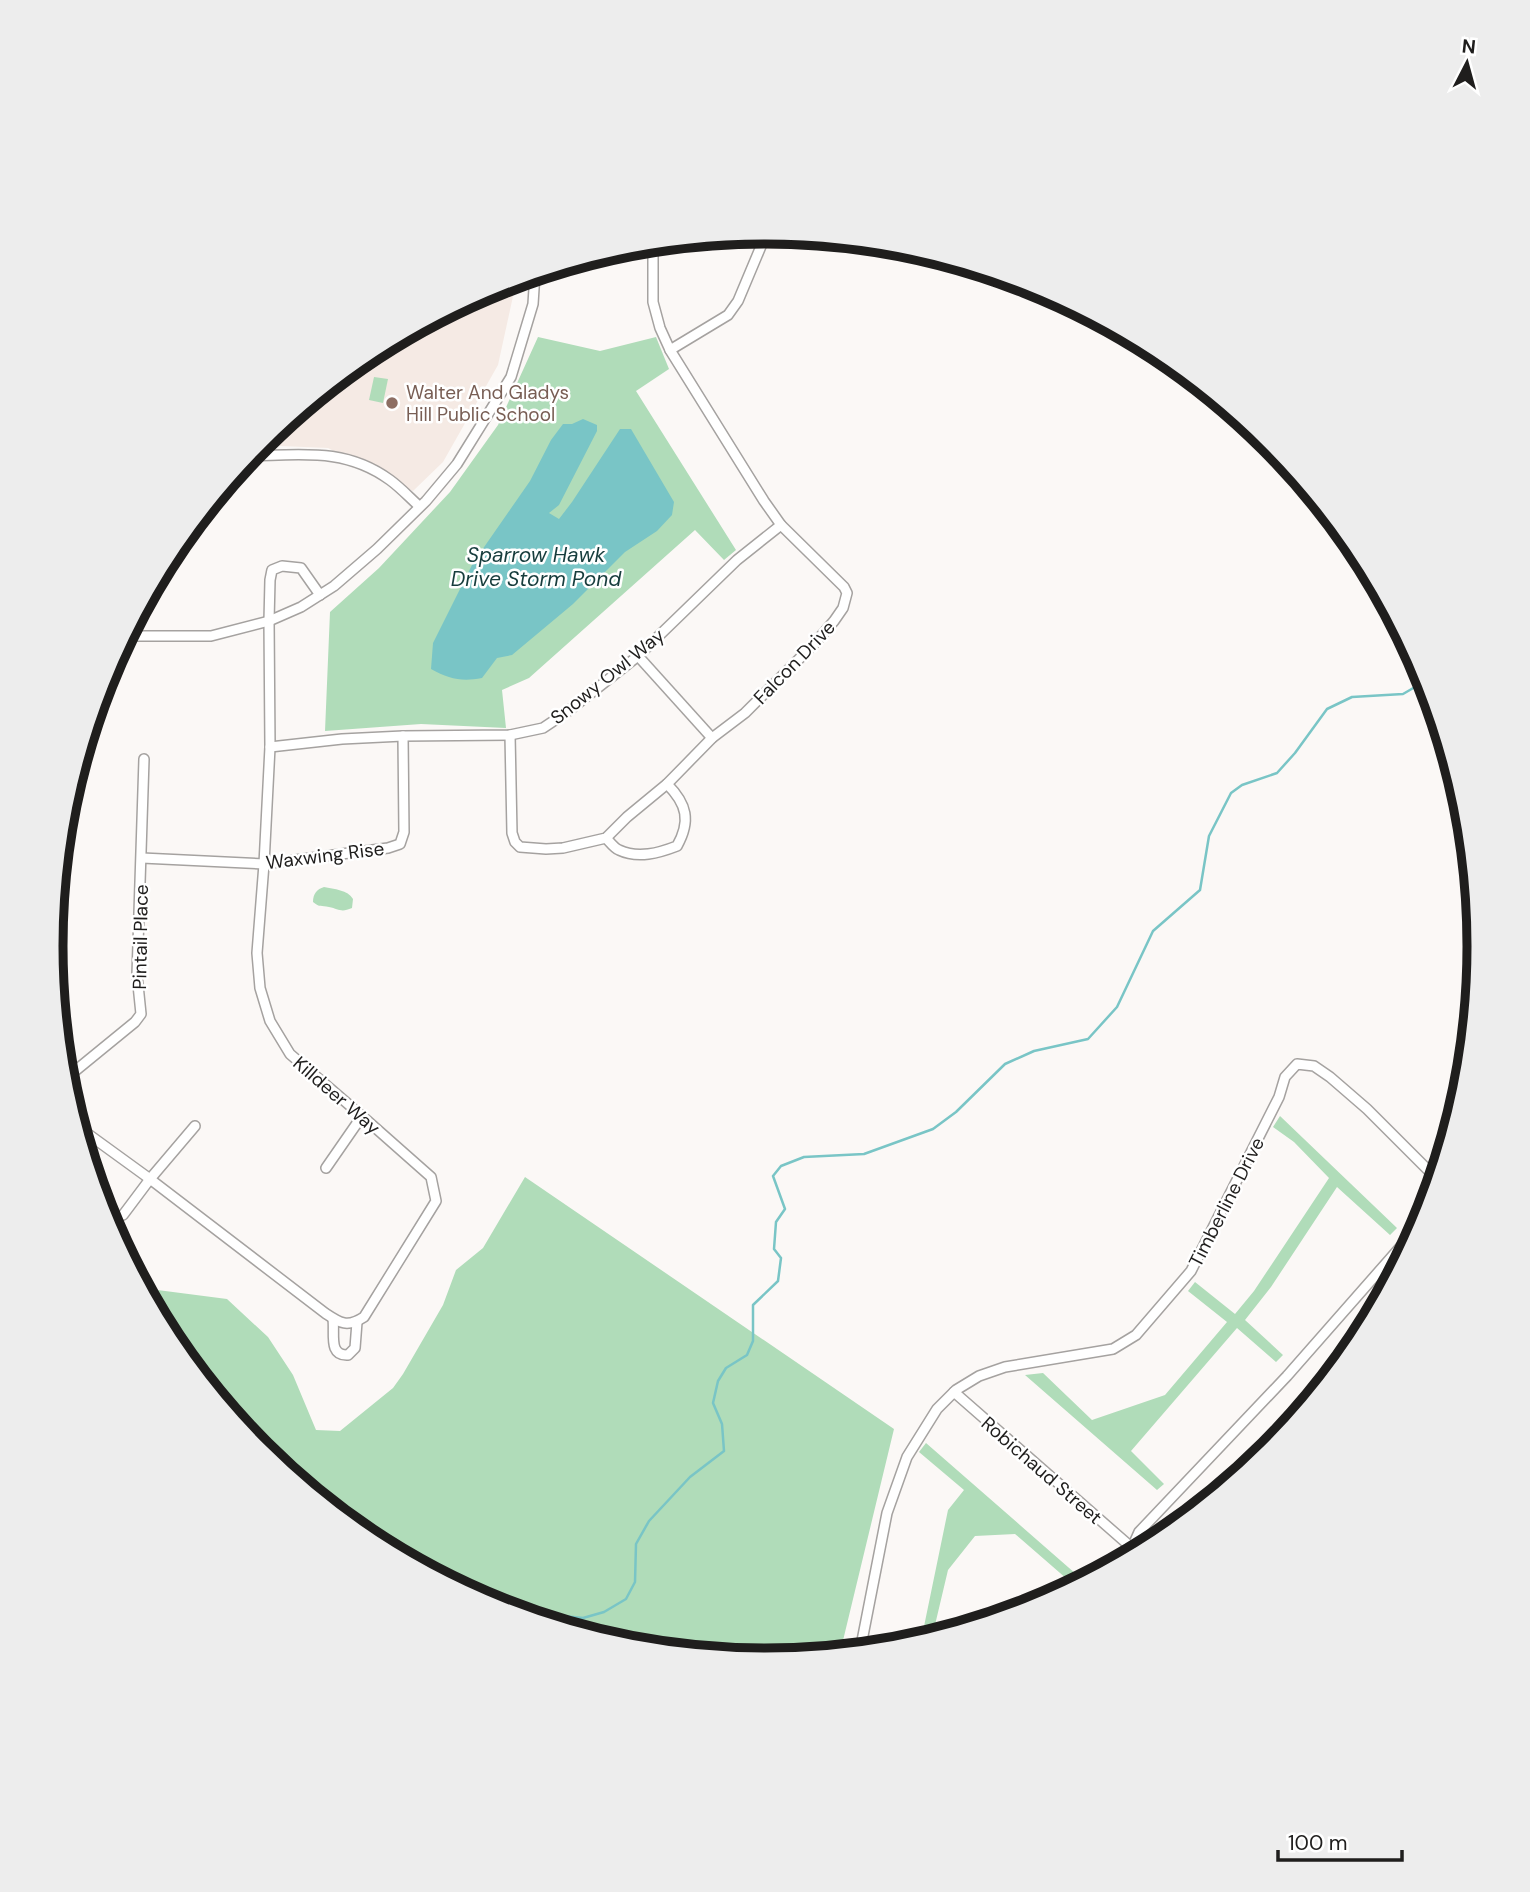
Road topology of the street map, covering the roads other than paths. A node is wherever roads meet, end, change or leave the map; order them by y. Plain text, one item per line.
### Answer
1 (762, 244) edge
2 (653, 253) edge
3 (534, 283) edge
4 (670, 350) junction
5 (264, 456) edge
6 (419, 506) junction
7 (781, 525) junction
8 (320, 595) junction
9 (269, 621) junction
10 (135, 636) edge
11 (638, 656) junction
12 (510, 735) junction
13 (403, 736) junction
14 (712, 738) junction
15 (270, 747) junction
16 (144, 759) dead end
17 (667, 784) junction
18 (606, 838) junction
19 (142, 858) junction
20 (264, 864) junction
21 (74, 1072) edge
22 (362, 1115) junction
23 (195, 1126) dead end
24 (89, 1135) edge
25 (326, 1168) dead end
26 (1430, 1172) edge
27 (150, 1179) junction
28 (123, 1215) dead end
29 (1398, 1250) edge
30 (333, 1319) junction
31 (357, 1322) junction
32 (954, 1392) junction
33 (1133, 1543) edge
34 (1129, 1546) edge
35 (862, 1641) edge

1 - 4 street
2 - 4 street, Falcon Drive
3 - 6 street
4 - 7 street, Falcon Drive
5 - 6 street
6 - 8 street
7 - 11 street, Snowy Owl Way
7 - 14 street, Falcon Drive
8 - 9 street
8 - 9 street, Killdeer Way
9 - 10 street
9 - 15 street, Killdeer Way
11 - 12 street, Snowy Owl Way
11 - 14 street
12 - 13 street, Snowy Owl Way
12 - 18 street
13 - 15 street, Snowy Owl Way
13 - 20 street, Waxwing Rise
14 - 17 street, Falcon Drive
15 - 20 street, Killdeer Way
16 - 19 street, Pintail Place
17 - 18 street, Falcon Drive
17 - 18 street
19 - 20 street, Waxwing Rise
19 - 21 street, Pintail Place
20 - 22 street, Killdeer Way
22 - 25 street
22 - 31 street, Killdeer Way
23 - 27 street
24 - 27 street
26 - 32 street, Timberline Drive
27 - 28 street
27 - 30 street
29 - 33 street
30 - 31 street
30 - 31 street, Killdeer Way
32 - 34 street, Robichaud Street
32 - 35 street, Timberline Drive

